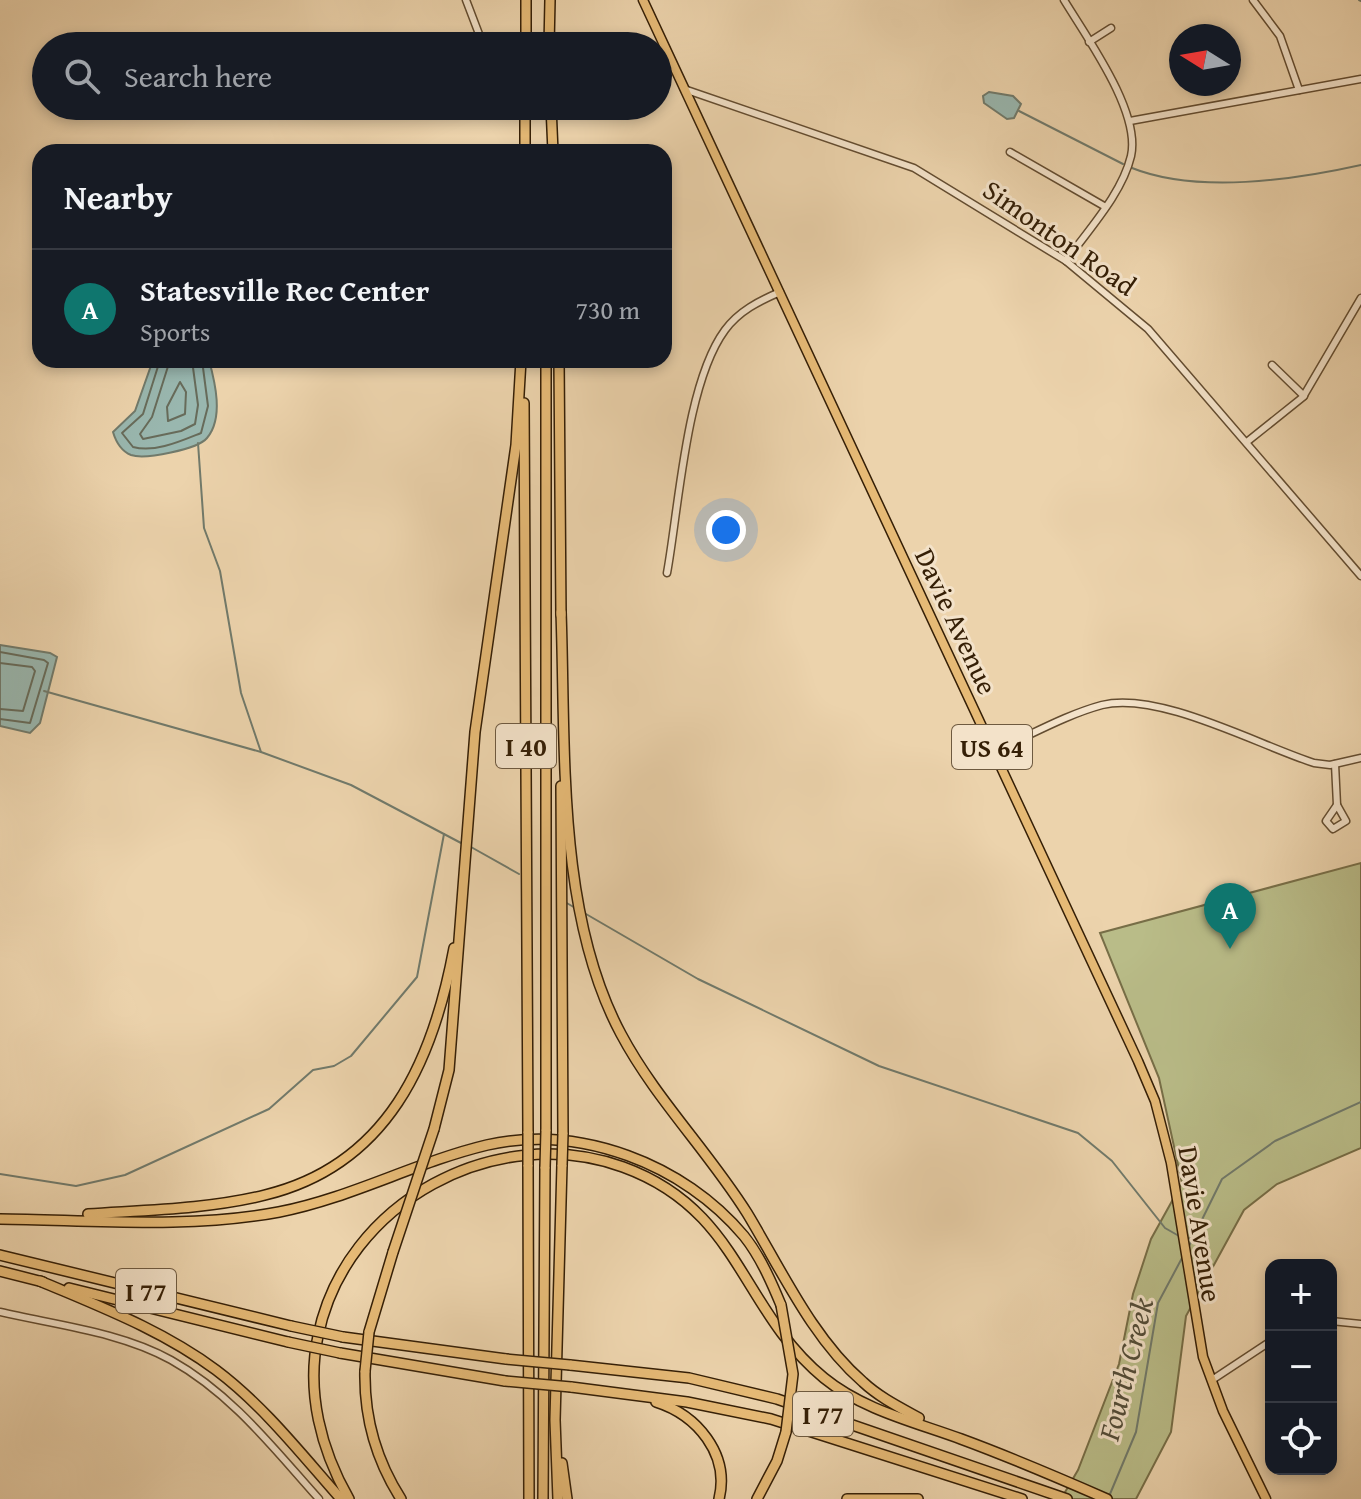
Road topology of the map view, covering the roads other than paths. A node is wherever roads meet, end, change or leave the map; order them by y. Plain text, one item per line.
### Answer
1 (466, 0) edge
2 (526, 0) edge
3 (550, 0) edge
4 (643, 0) edge
5 (1064, 0) edge
6 (1253, 0) edge
7 (1111, 28) dead end
8 (478, 32) edge
9 (526, 32) edge
10 (549, 32) edge
11 (658, 32) edge
12 (1089, 42) junction
13 (672, 63) edge
14 (1361, 79) edge
15 (684, 89) junction
16 (1299, 90) junction
17 (525, 120) edge
18 (550, 120) edge
19 (1130, 121) junction
20 (525, 144) edge
21 (550, 144) edge
22 (1010, 152) dead end
23 (1104, 206) junction
24 (1066, 261) junction
25 (780, 292) junction
26 (1361, 298) edge
27 (1272, 365) dead end
28 (521, 368) edge
29 (522, 368) edge
30 (546, 368) edge
31 (559, 368) edge
32 (1304, 396) junction
33 (1248, 441) junction
34 (667, 573) dead end
35 (1361, 576) edge
36 (561, 612) junction
37 (994, 751) junction
38 (1361, 758) edge
39 (1335, 764) junction
40 (1337, 805) dead end
41 (461, 910) junction
42 (0, 1219) edge
43 (18, 1219) junction
44 (0, 1255) edge
45 (0, 1271) edge
46 (40, 1281) junction
47 (0, 1312) edge
48 (1337, 1322) edge
49 (1361, 1324) edge
50 (1265, 1345) edge
51 (1212, 1380) junction
52 (630, 1395) junction
53 (555, 1420) junction
54 (965, 1440) junction
55 (319, 1499) edge
56 (341, 1499) edge
57 (349, 1499) edge
58 (401, 1499) edge
59 (528, 1499) edge
60 (543, 1499) edge
61 (558, 1499) edge
62 (567, 1499) edge
63 (719, 1499) edge
64 (757, 1499) edge
65 (847, 1499) edge
66 (918, 1499) edge
67 (1022, 1499) edge
68 (1067, 1499) edge
69 (1107, 1499) edge
70 (1266, 1499) edge

1 - 8 street
2 - 9 highway
3 - 10 highway
4 - 11 main road, Davie Avenue / US 64
5 - 12 street
6 - 16 street
7 - 12 street
12 - 19 street
13 - 15 main road, Davie Avenue / US 64
14 - 16 street
15 - 24 street, Simonton Road
15 - 25 main road, Davie Avenue / US 64
16 - 19 street
17 - 20 highway
18 - 21 highway
19 - 23 street
22 - 23 street
23 - 24 street
24 - 33 street, Simonton Road
25 - 34 street
25 - 37 main road, Davie Avenue / US 64
26 - 32 street
27 - 32 street
28 - 41 highway
29 - 59 highway, I 40, bridge
30 - 60 highway, I 40, bridge
31 - 36 highway
32 - 33 street
33 - 35 street, Simonton Road
36 - 53 highway, bridge
36 - 54 highway
37 - 39 street
37 - 51 main road, Davie Avenue / US 64
38 - 39 street
39 - 40 street
41 - 43 highway
41 - 58 highway, bridge
42 - 43 highway
43 - 64 highway, bridge
44 - 68 highway, I 77, bridge
45 - 46 highway, I 77
46 - 52 highway, I 77, bridge
46 - 56 highway
47 - 55 street
48 - 49 street
50 - 51 street
51 - 70 main road, Davie Avenue / US 64
52 - 63 highway
52 - 67 highway, I 77
53 - 61 highway
53 - 62 highway
54 - 57 highway
54 - 69 highway
65 - 66 highway

